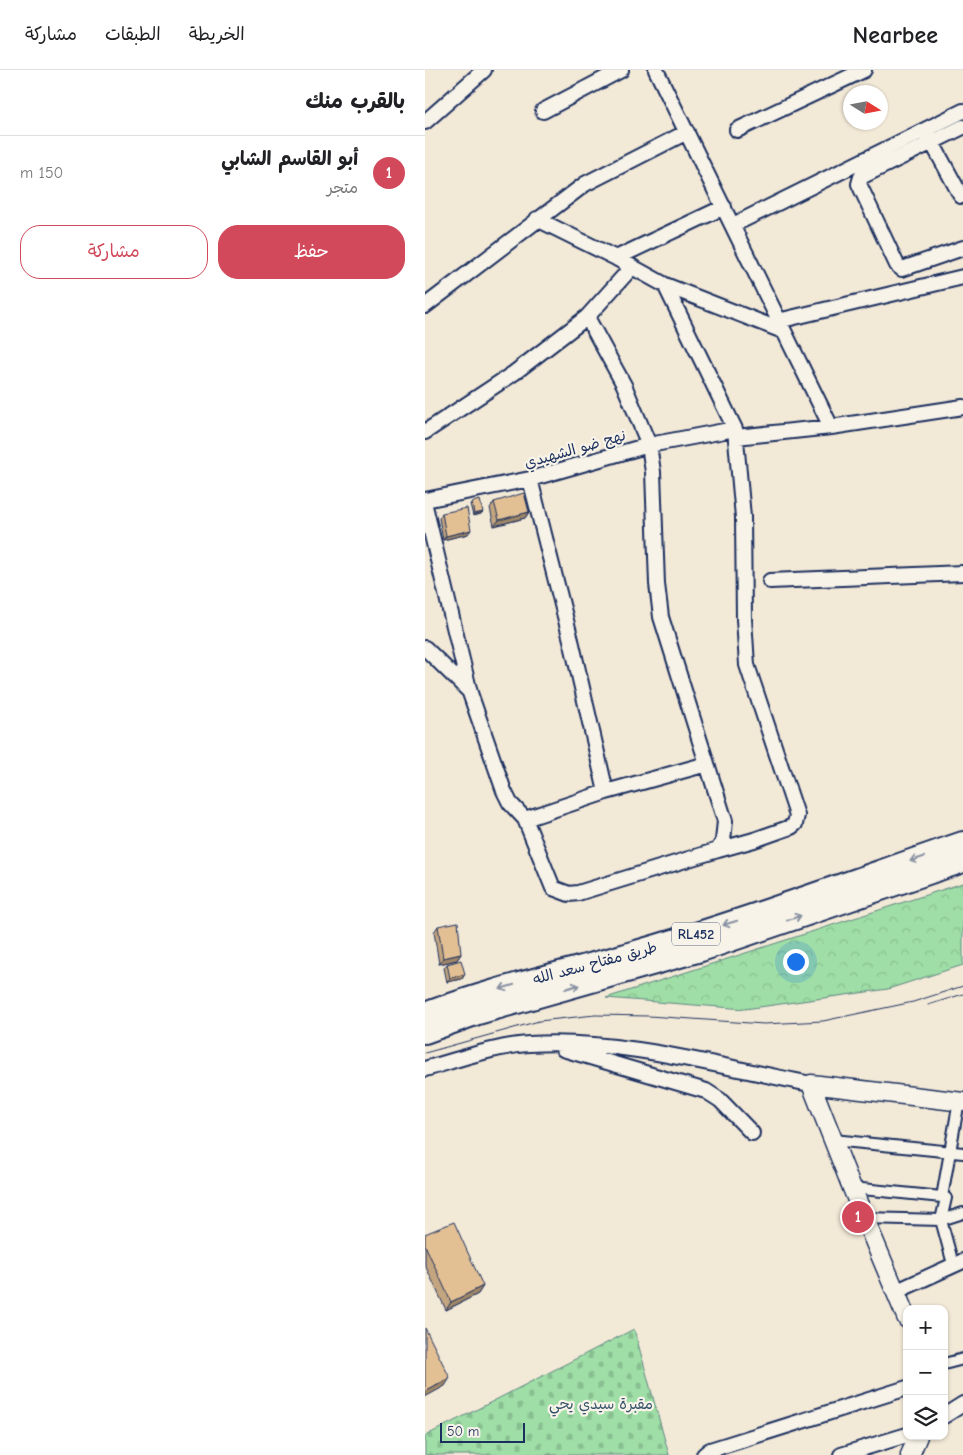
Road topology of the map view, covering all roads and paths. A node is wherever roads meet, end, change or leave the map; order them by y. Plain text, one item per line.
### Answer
1 (484, 70) edge
2 (621, 70) edge
3 (656, 70) edge
4 (864, 70) edge
5 (543, 110) dead end
6 (963, 111) edge
7 (425, 122) edge
8 (963, 127) edge
9 (926, 129) junction
10 (737, 130) dead end
11 (687, 132) junction
12 (932, 142) junction
13 (961, 196) dead end
14 (724, 207) junction
15 (537, 219) junction
16 (733, 225) junction
17 (963, 248) edge
18 (616, 258) junction
19 (632, 267) junction
20 (963, 277) edge
21 (665, 285) junction
22 (425, 306) edge
23 (587, 317) junction
24 (781, 326) junction
25 (963, 408) edge
26 (831, 428) junction
27 (425, 432) edge
28 (735, 433) junction
29 (649, 445) junction
30 (530, 479) junction
31 (425, 500) edge
32 (425, 506) edge
33 (963, 573) edge
34 (770, 581) dead end
35 (425, 648) edge
36 (470, 693) junction
37 (707, 764) junction
38 (606, 792) junction
39 (525, 819) junction
40 (963, 843) edge
41 (718, 850) junction
42 (963, 861) edge
43 (425, 1014) edge
44 (425, 1032) edge
45 (543, 1043) junction
46 (425, 1068) edge
47 (811, 1084) junction
48 (961, 1102) edge
49 (752, 1133) dead end
50 (833, 1140) junction
51 (950, 1151) junction
52 (963, 1153) edge
53 (852, 1188) junction
54 (942, 1197) junction
55 (963, 1213) edge
56 (865, 1218) junction
57 (941, 1220) junction
58 (958, 1263) edge
59 (895, 1292) junction
60 (903, 1310) edge
61 (963, 1360) edge
62 (948, 1363) edge
63 (903, 1389) edge
64 (963, 1404) edge
65 (948, 1413) edge
66 (903, 1436) edge
67 (916, 1440) edge
68 (704, 1455) edge
69 (841, 1455) edge
70 (910, 1455) edge

1 - 7 street
2 - 5 street
3 - 11 street
4 - 10 street
6 - 9 street
8 - 12 street
9 - 12 street
9 - 16 street
11 - 14 street
11 - 15 street
12 - 13 street
12 - 17 street
14 - 16 street
14 - 18 street
15 - 18 street
15 - 22 street
16 - 24 street
18 - 19 street
19 - 21 street
19 - 23 street
20 - 24 street
21 - 24 street
21 - 28 street
23 - 27 street
23 - 29 street
24 - 26 street
25 - 26 street, نهج ضو الشهيدي
26 - 28 street, نهج ضو الشهيدي
28 - 29 street, نهج ضو الشهيدي
28 - 41 street
29 - 30 street, نهج ضو الشهيدي
29 - 37 street
30 - 31 street, نهج ضو الشهيدي
30 - 38 street
32 - 36 street
33 - 34 street
35 - 36 street
36 - 39 street
37 - 38 street
37 - 41 street
38 - 39 street
39 - 41 street
40 -> 43 highway, طريق مفتاح سعد الله / RL452
44 -> 42 highway, طريق مفتاح سعد الله / RL452
45 - 46 street
45 - 47 street
45 - 49 street
47 - 48 street
47 - 50 street
48 - 51 street
50 - 51 street
50 - 53 street
51 - 52 street
51 - 54 street
53 - 54 street
53 - 56 street
54 - 57 street
55 - 57 street
56 - 57 street
56 - 59 street
57 - 58 street
58 - 59 street
59 - 60 street
61 - 62 street
63 - 68 street
64 - 65 street
66 - 69 street
67 - 70 street

